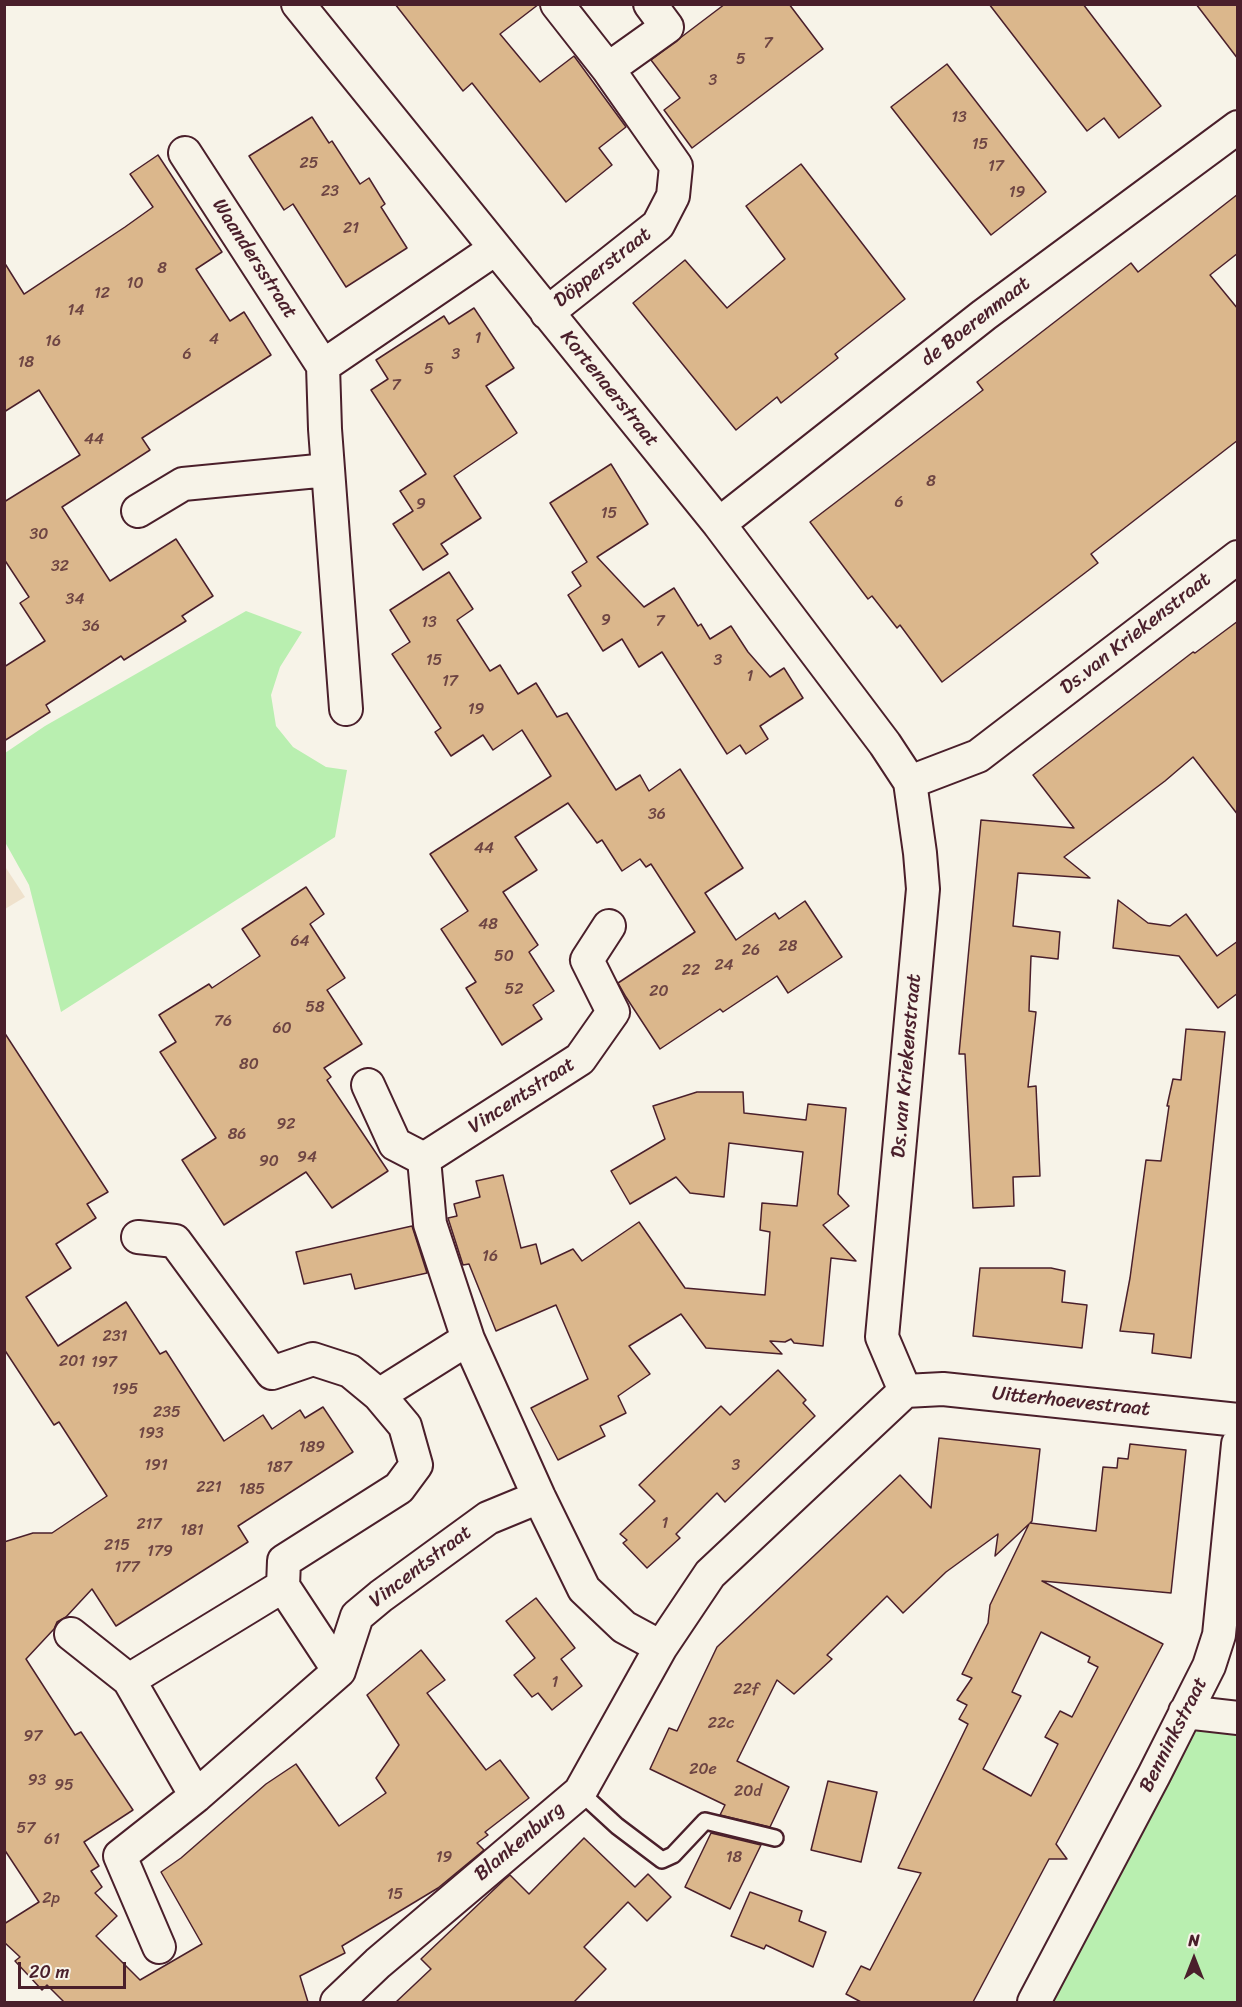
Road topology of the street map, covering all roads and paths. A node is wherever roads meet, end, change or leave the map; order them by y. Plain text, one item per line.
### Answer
1 (298, 4) edge
2 (557, 4) edge
3 (650, 4) edge
4 (608, 69) junction
5 (1238, 127) edge
6 (185, 153) dead end
7 (495, 249) junction
8 (547, 313) junction
9 (323, 366) junction
10 (328, 470) junction
11 (138, 511) dead end
12 (719, 524) junction
13 (1238, 557) edge
14 (346, 709) dead end
15 (910, 782) junction
16 (609, 926) dead end
17 (368, 1085) dead end
18 (424, 1159) junction
19 (138, 1237) dead end
20 (468, 1338) junction
21 (905, 1391) junction
22 (379, 1395) junction
23 (1238, 1419) edge
24 (1238, 1444) edge
25 (539, 1497) junction
26 (283, 1586) junction
27 (71, 1634) dead end
28 (661, 1647) junction
29 (339, 1671) junction
30 (129, 1680) junction
31 (1185, 1712) junction
32 (1238, 1718) edge
33 (580, 1792) junction
34 (196, 1796) junction
35 (775, 1838) dead end
36 (159, 1947) dead end
37 (337, 2002) edge
38 (1034, 2002) edge

1 - 7 street, Kortenaerstraat
2 - 4 street, Döpperstraat
3 - 4 street
4 - 8 street, Döpperstraat
5 - 12 street, de Boerenmaat
6 - 9 street, Waandersstraat
7 - 8 street, Kortenaerstraat
7 - 9 street
8 - 12 street, Kortenaerstraat
9 - 10 street
10 - 11 street
10 - 14 street
12 - 15 street, Kortenaerstraat
13 - 15 street, Ds.van Kriekenstraat
15 - 21 street, Ds.van Kriekenstraat
16 - 18 street, Vincentstraat
17 - 18 street
18 - 20 street
19 - 22 street
20 - 22 street
20 - 25 street
21 - 23 street, Uitterhoevestraat
21 - 28 street
22 - 26 street
24 - 31 street, Benninkstraat
25 - 28 street
25 - 29 street, Vincentstraat
26 - 29 street
26 - 30 street
27 - 30 street
28 - 33 street, Blankenburg
29 - 34 street
30 - 34 street
31 - 32 street
31 - 38 street, Benninkstraat
33 - 35 lane
33 - 37 street, Blankenburg
34 - 36 street

